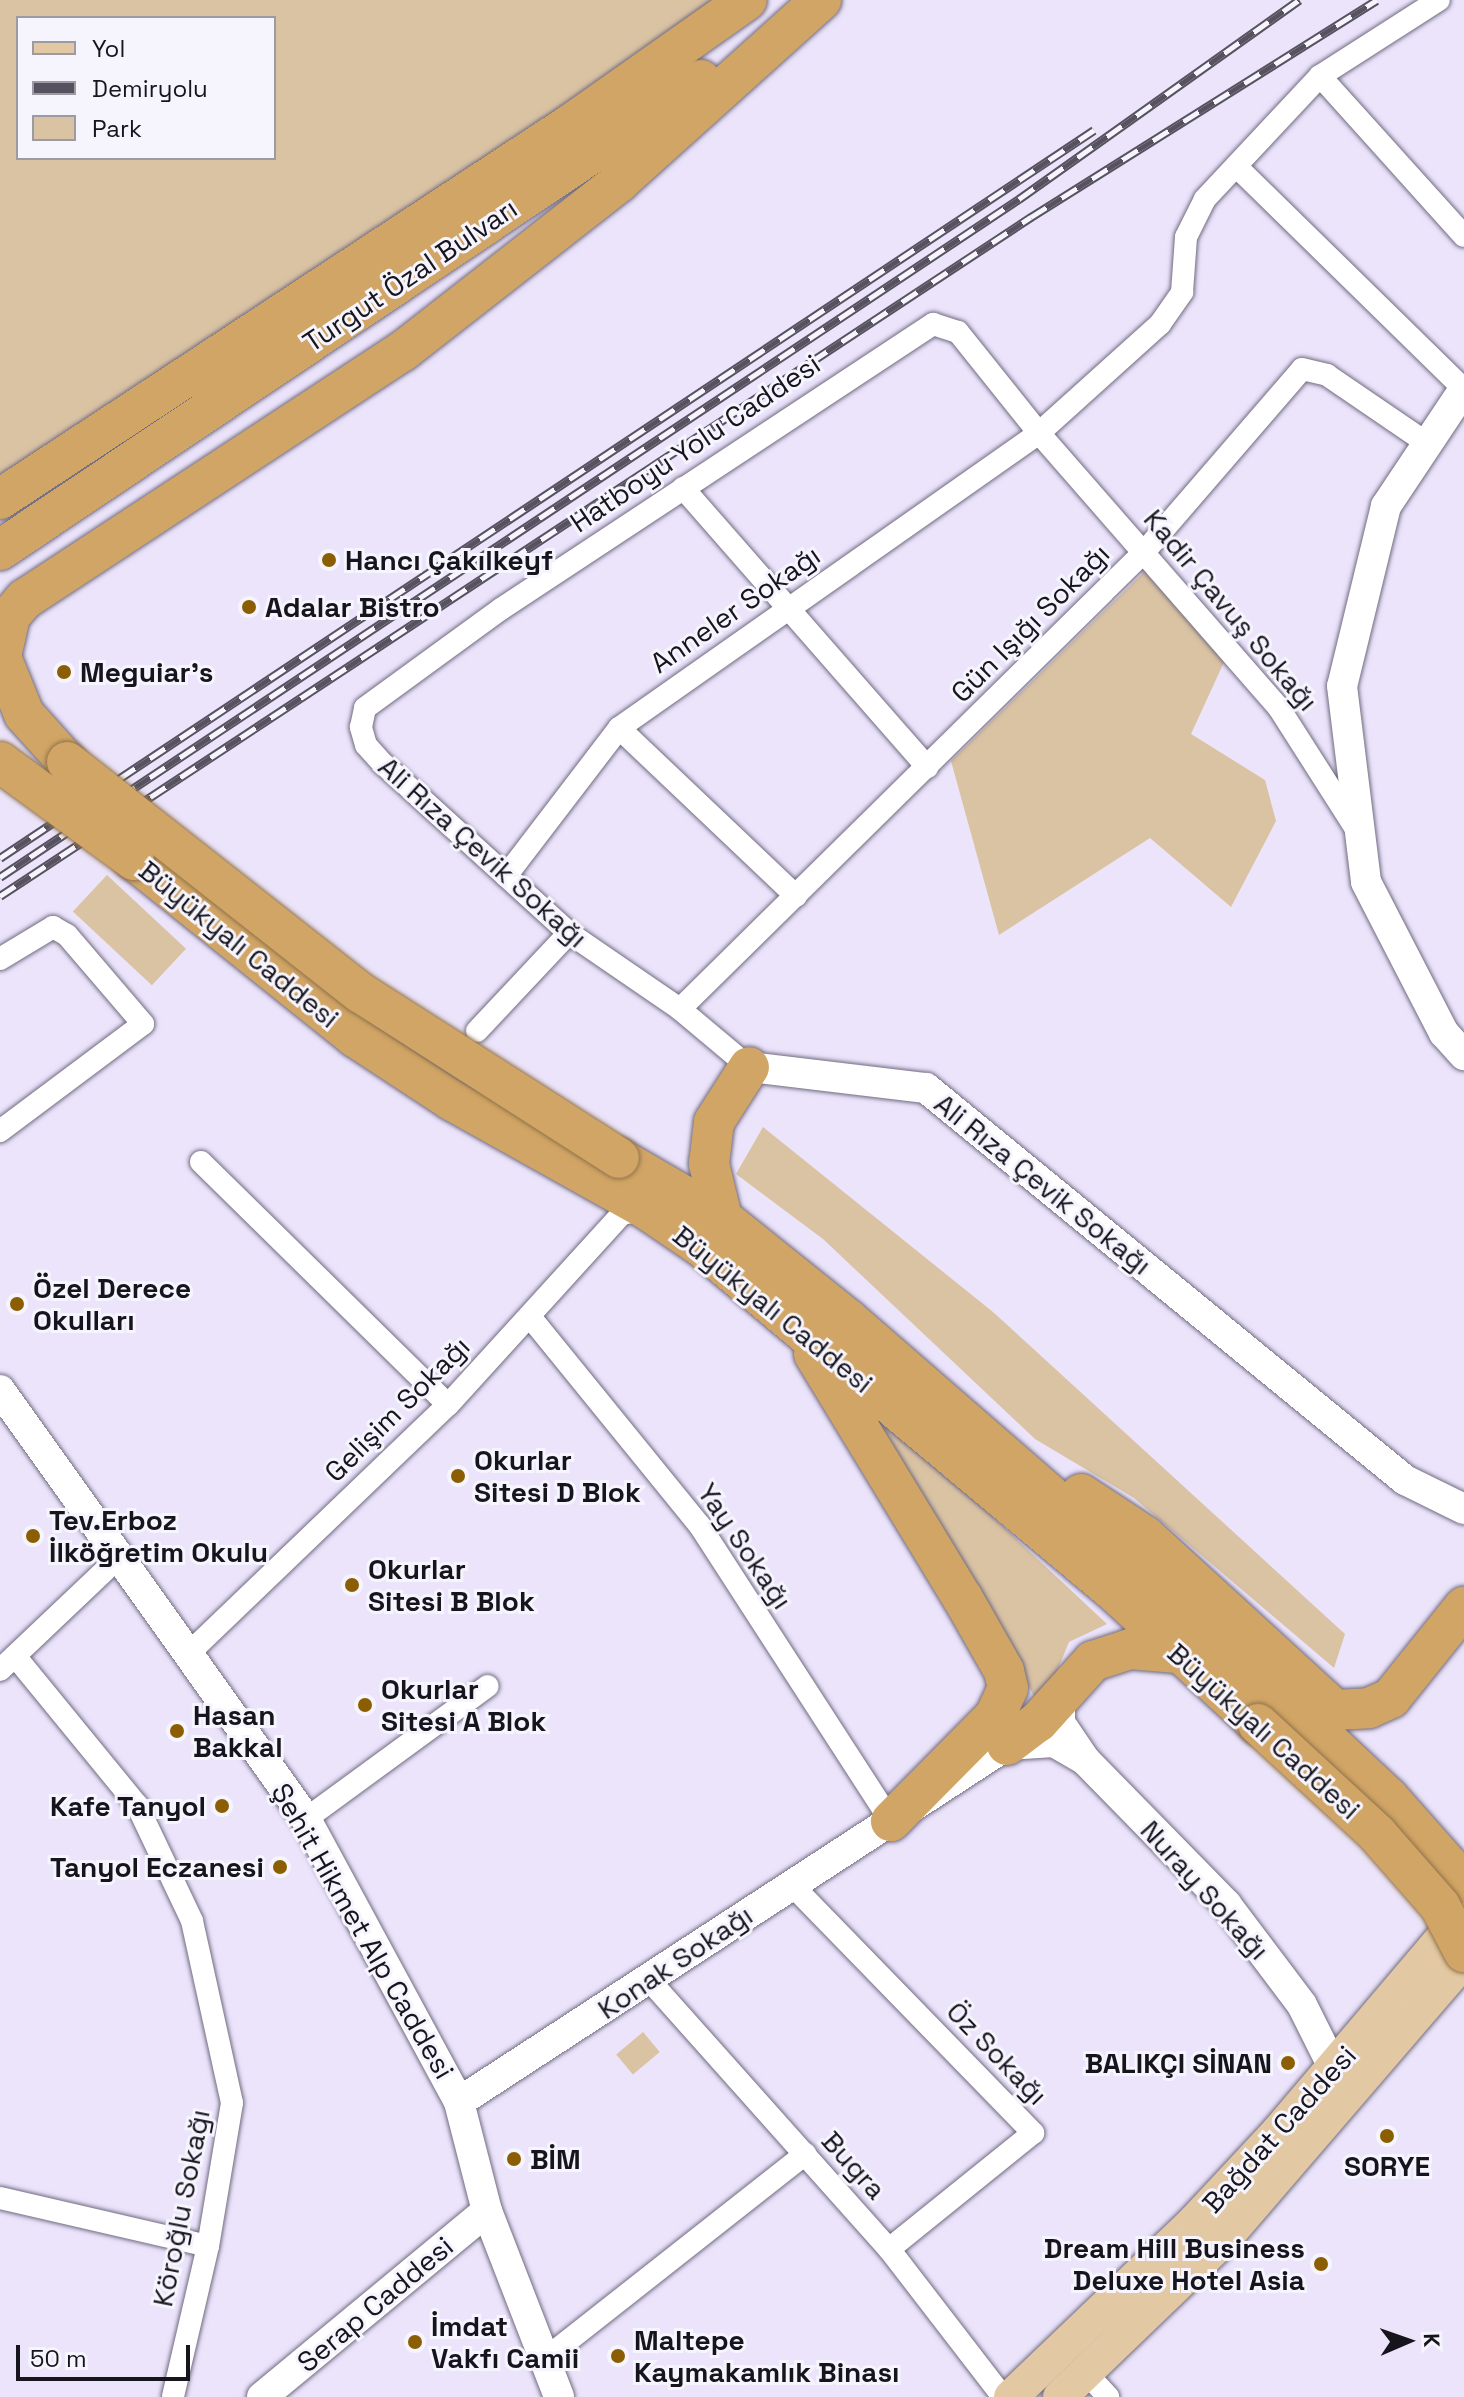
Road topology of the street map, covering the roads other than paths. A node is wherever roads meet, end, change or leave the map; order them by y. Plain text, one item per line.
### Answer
1 (747, 0) edge
2 (821, 0) edge
3 (1439, 0) edge
4 (1320, 76) junction
5 (1237, 167) junction
6 (1464, 236) edge
7 (1464, 389) edge
8 (1039, 433) junction
9 (1428, 444) junction
10 (683, 488) junction
11 (0, 499) edge
12 (0, 550) edge
13 (1145, 551) junction
14 (785, 609) junction
15 (365, 708) joint
16 (0, 711) edge
17 (619, 728) junction
18 (0, 762) edge
19 (67, 762) junction
20 (927, 767) junction
21 (0, 791) edge
22 (1361, 837) junction
23 (134, 860) junction
24 (506, 876) junction
25 (796, 896) junction
26 (569, 933) junction
27 (0, 959) edge
28 (680, 1009) junction
29 (477, 1031) dead end
30 (1464, 1055) edge
31 (749, 1067) junction
32 (0, 1131) edge
33 (201, 1162) dead end
34 (607, 1170) junction
35 (646, 1209) junction
36 (722, 1218) junction
37 (531, 1318) junction
38 (797, 1327) junction
39 (0, 1390) edge
40 (448, 1405) junction
41 (1015, 1464) junction
42 (1464, 1509) edge
43 (116, 1560) junction
44 (1464, 1607) edge
45 (1177, 1653) junction
46 (187, 1655) junction
47 (8, 1663) edge
48 (488, 1686) dead end
49 (1060, 1700) junction
50 (1267, 1708) junction
51 (1007, 1745) junction
52 (1085, 1760) junction
53 (306, 1819) junction
54 (891, 1821) junction
55 (790, 1883) junction
56 (1464, 1883) edge
57 (1464, 1913) edge
58 (1464, 1952) edge
59 (1464, 1960) edge
60 (650, 1981) junction
61 (1335, 2071) junction
62 (459, 2102) junction
63 (805, 2154) junction
64 (0, 2198) edge
65 (487, 2211) junction
66 (208, 2246) junction
67 (889, 2249) junction
68 (546, 2358) junction
69 (1085, 2372) junction
70 (173, 2397) edge
71 (262, 2397) edge
72 (559, 2397) edge
73 (1003, 2397) edge
74 (1011, 2397) edge
75 (1060, 2397) edge
76 (1108, 2397) edge

1 - 11 highway, Turgut Özal Bulvarı
2 - 12 highway, Turgut Özal Bulvarı
2 - 19 highway
3 - 4 street
4 - 5 street, Anneler Sokağı
4 - 6 street
5 - 7 street
5 - 8 street, Anneler Sokağı
7 - 9 street
8 - 10 street, Hatboyu Yolu Caddesi
8 - 13 street, Kadir Çavuş Sokağı
8 - 14 street, Anneler Sokağı
9 - 13 street, Gün Işığı Sokağı
9 - 22 street
10 - 14 street
10 - 15 street, Hatboyu Yolu Caddesi
13 - 20 street, Gün Işığı Sokağı
13 - 22 street, Kadir Çavuş Sokağı
14 - 17 street, Anneler Sokağı
14 - 20 street
15 - 24 street, Ali Rıza Çevik Sokağı
16 - 19 highway
17 - 24 street, Anneler Sokağı
17 - 25 street
18 - 23 highway, Büyükyalı Caddesi, bridge
19 - 34 highway, Büyükyalı Caddesi, bridge
20 - 25 street, Gün Işığı Sokağı
21 - 23 highway, bridge
22 - 30 street
23 - 34 highway, Büyükyalı Caddesi
24 - 26 street, Ali Rıza Çevik Sokağı
25 - 28 street, Gün Işığı Sokağı
26 - 28 street, Ali Rıza Çevik Sokağı
26 - 29 street
27 - 32 street
28 - 31 street, Ali Rıza Çevik Sokağı
31 - 36 highway
31 - 42 street, Ali Rıza Çevik Sokağı
33 - 40 street
34 - 35 highway, Büyükyalı Caddesi
34 - 36 highway, Büyükyalı Caddesi
35 - 37 street, Gelişim Sokağı
35 - 38 highway, Büyükyalı Caddesi
36 - 41 highway, Büyükyalı Caddesi
37 - 40 street, Gelişim Sokağı
37 - 54 street, Yay Sokağı
38 - 45 highway, Büyükyalı Caddesi
38 - 54 highway
39 - 43 street, Şehit Hikmet Alp Caddesi
40 - 46 street, Gelişim Sokağı
41 - 44 highway
41 - 50 highway, Büyükyalı Caddesi
43 - 46 street, Şehit Hikmet Alp Caddesi
43 - 47 street
45 - 49 highway
45 - 50 highway, Büyükyalı Caddesi
46 - 53 street, Şehit Hikmet Alp Caddesi
47 - 66 street, Köroğlu Sokağı
48 - 53 street
49 - 51 highway
49 - 52 street
50 - 56 highway, Büyükyalı Caddesi
50 - 58 highway, Büyükyalı Caddesi, bridge
51 - 52 street
51 - 54 street, Konak Sokağı
52 - 61 street, Nuray Sokağı
53 - 62 street, Şehit Hikmet Alp Caddesi
54 - 55 street, Konak Sokağı
55 - 60 street, Konak Sokağı
55 - 67 street, Öz Sokağı
57 - 61 main road, Bağdat Caddesi
59 - 69 main road, Bağdat Caddesi
60 - 62 street, Konak Sokağı
60 - 63 street, Bugra
61 - 74 main road, Bağdat Caddesi
62 - 65 street, Şehit Hikmet Alp Caddesi
63 - 67 street, Bugra
63 - 68 street
64 - 66 street
65 - 68 street, Şehit Hikmet Alp Caddesi
65 - 71 street, Serap Caddesi
66 - 70 street, Köroğlu Sokağı
67 - 73 street, Bugra
68 - 72 street, Şehit Hikmet Alp Caddesi
69 - 75 main road, Bağdat Caddesi
69 - 76 street

